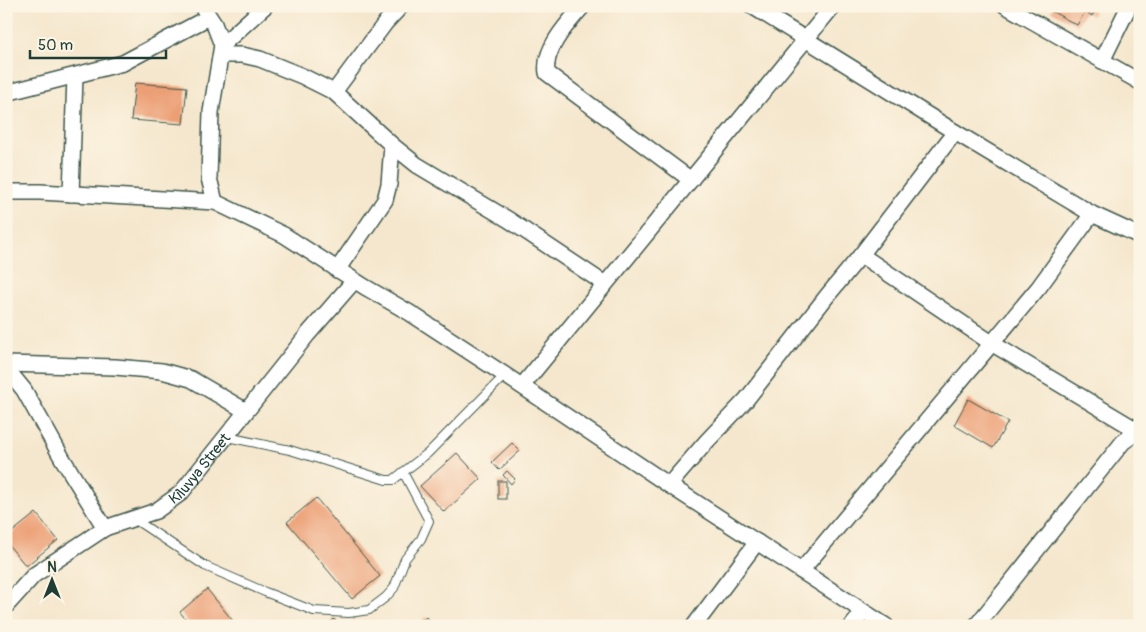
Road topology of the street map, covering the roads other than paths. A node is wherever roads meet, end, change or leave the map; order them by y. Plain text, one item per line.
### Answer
1 (265, 6) edge
2 (401, 6) edge
3 (583, 6) edge
4 (752, 6) edge
5 (833, 6) edge
6 (1006, 6) edge
7 (1129, 6) edge
8 (205, 12) edge
9 (805, 40) junction
10 (221, 50) junction
11 (1102, 62) junction
12 (75, 76) junction
13 (1140, 82) edge
14 (334, 92) junction
15 (6, 93) edge
16 (955, 132) junction
17 (392, 146) junction
18 (690, 180) junction
19 (6, 192) edge
20 (71, 194) junction
21 (215, 202) junction
22 (1092, 214) junction
23 (1140, 236) edge
24 (861, 256) junction
25 (337, 270) junction
26 (354, 280) junction
27 (605, 284) junction
28 (993, 344) junction
29 (6, 364) edge
30 (6, 368) edge
31 (504, 374) junction
32 (522, 386) junction
33 (246, 411) junction
34 (1140, 432) edge
35 (227, 437) junction
36 (403, 472) junction
37 (669, 485) junction
38 (132, 518) junction
39 (105, 528) junction
40 (757, 542) junction
41 (801, 571) junction
42 (6, 606) edge
43 (863, 612) junction
44 (694, 626) edge
45 (852, 626) edge
46 (886, 626) edge
47 (976, 626) edge

1 - 10 street
2 - 14 street
3 - 18 street
4 - 9 street
5 - 9 street
6 - 11 street
7 - 11 street
8 - 10 street
8 - 12 street
9 - 16 street
9 - 18 street
10 - 14 street
10 - 21 street
11 - 13 street
12 - 15 street
12 - 20 street
14 - 17 street
16 - 22 street
16 - 24 street
17 - 25 street
17 - 27 street
18 - 27 street
19 - 20 street
20 - 21 street
21 - 25 street
22 - 23 street
22 - 28 street
24 - 28 street
24 - 37 street
25 - 26 street
26 - 31 street
26 - 33 street, Kiluvya Street
27 - 32 street
28 - 34 street
28 - 41 street
29 - 33 street
30 - 39 street
31 - 32 street
31 - 36 lane
32 - 37 street
33 - 35 street, Kiluvya Street
34 - 47 street
35 - 36 lane
35 - 38 street, Kiluvya Street
36 - 38 lane
37 - 40 street
38 - 39 street, Kiluvya Street
39 - 42 street, Kiluvya Street
40 - 41 street
40 - 44 street
41 - 43 street
43 - 45 street
43 - 46 street

